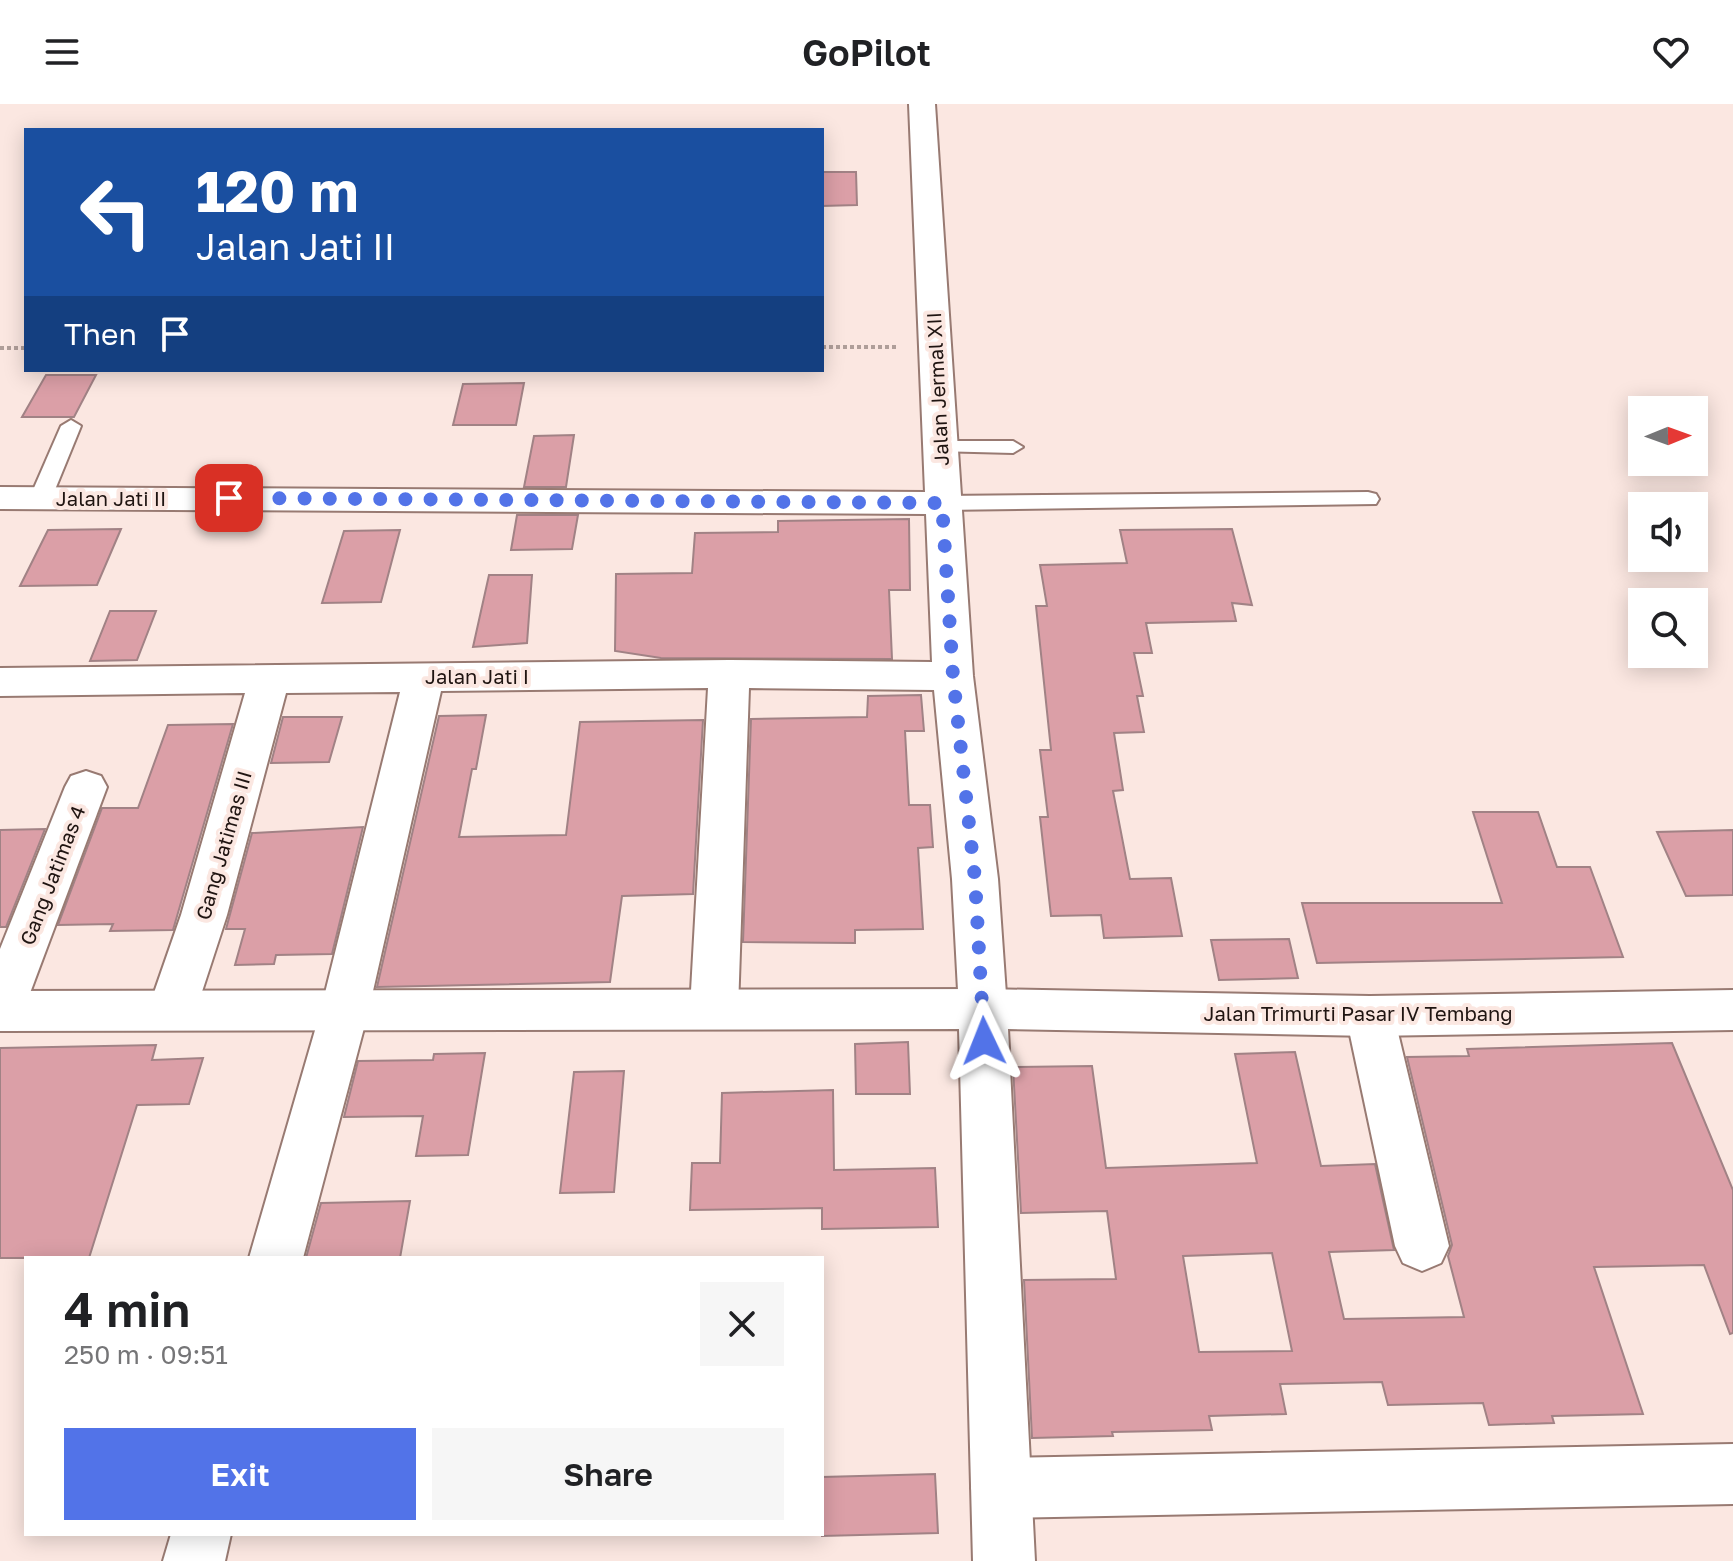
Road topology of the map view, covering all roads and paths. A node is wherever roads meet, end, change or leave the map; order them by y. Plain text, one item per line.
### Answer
1 (922, 104) edge
2 (824, 347) edge
3 (935, 347) junction
4 (0, 348) edge
5 (24, 348) edge
6 (71, 426) dead end
7 (942, 447) junction
8 (1013, 447) dead end
9 (41, 497) junction
10 (0, 498) edge
11 (1368, 499) dead end
12 (942, 503) junction
13 (729, 674) junction
14 (953, 676) junction
15 (424, 677) junction
16 (269, 679) junction
17 (0, 682) edge
18 (86, 787) dead end
19 (714, 1009) junction
20 (983, 1009) junction
21 (0, 1010) edge
22 (172, 1010) junction
23 (1733, 1010) edge
24 (344, 1013) junction
25 (1370, 1016) junction
26 (1422, 1246) dead end
27 (277, 1256) edge
28 (1733, 1474) edge
29 (1001, 1488) junction
30 (200, 1536) edge
31 (194, 1561) edge
32 (1004, 1561) edge

1 - 3 street, Jalan Jermal XII
2 - 3 path
3 - 7 street, Jalan Jermal XII
4 - 5 path
6 - 9 lane
7 - 8 lane
7 - 12 street, Jalan Jermal XII
9 - 10 street, Jalan Jati II
9 - 12 street, Jalan Jati II
11 - 12 lane
12 - 14 street, Jalan Jermal XII
13 - 14 street, Jalan Jati I
13 - 15 street, Jalan Jati I
13 - 19 street
14 - 20 street, Jalan Jermal XII
15 - 16 street, Jalan Jati I
15 - 24 street
16 - 17 street, Jalan Jati I
16 - 22 street, Gang Jatimas III
18 - 21 street, Gang Jatimas 4
19 - 20 street, Jalan Trimurti Pasar IV Tembang
19 - 24 street, Jalan Trimurti Pasar IV Tembang
20 - 25 street, Jalan Trimurti Pasar IV Tembang
20 - 29 street, Jalan Jermal XII
21 - 22 street, Jalan Trimurti Pasar IV Tembang
22 - 24 street, Jalan Trimurti Pasar IV Tembang
23 - 25 street, Jalan Trimurti Pasar IV Tembang
24 - 27 street
25 - 26 street
28 - 29 street
29 - 32 street, Jalan Jermal XII
30 - 31 street

